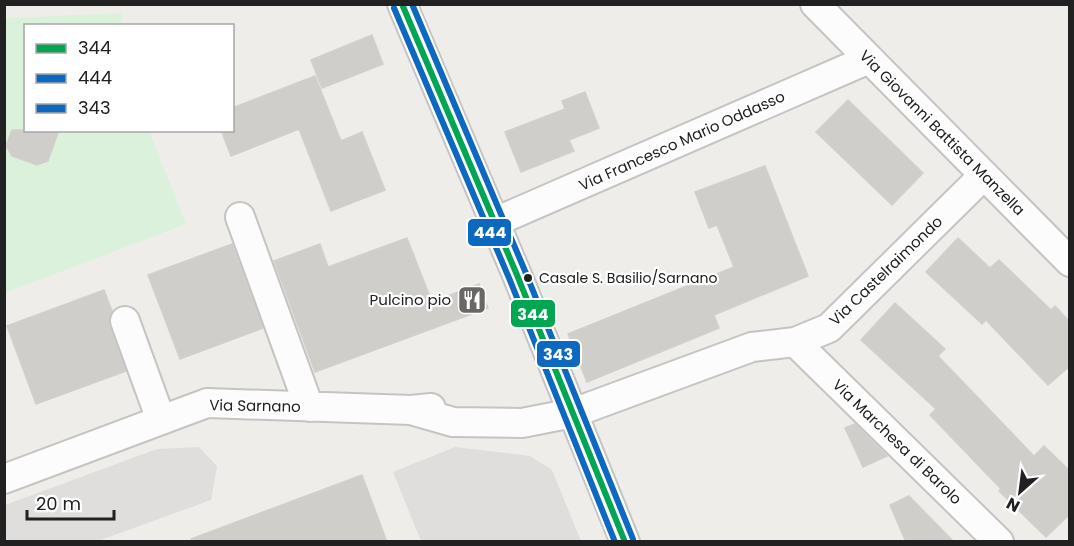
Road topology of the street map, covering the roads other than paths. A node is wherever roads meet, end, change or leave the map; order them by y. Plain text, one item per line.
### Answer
1 (402, 4) edge
2 (815, 4) edge
3 (869, 59) junction
4 (983, 176) junction
5 (240, 217) dead end
6 (495, 222) junction
7 (1070, 262) edge
8 (125, 321) dead end
9 (795, 342) junction
10 (309, 406) junction
11 (573, 413) junction
12 (161, 420) junction
13 (4, 479) edge
14 (624, 542) edge
15 (999, 542) edge

1 - 6 street
2 - 3 street, Via Giovanni Battista Manzella
3 - 4 street, Via Giovanni Battista Manzella
3 - 6 street, Via Francesco Mario Oddasso
4 - 7 street, Via Giovanni Battista Manzella
4 - 9 street, Via Castelraimondo
5 - 10 street
6 - 11 street
8 - 12 street
9 - 11 street, Via Castelraimondo
9 - 15 street, Via Marchesa di Barolo
10 - 11 street, Via Sarnano
10 - 12 street, Via Sarnano
11 - 14 street
12 - 13 street, Via Sarnano

